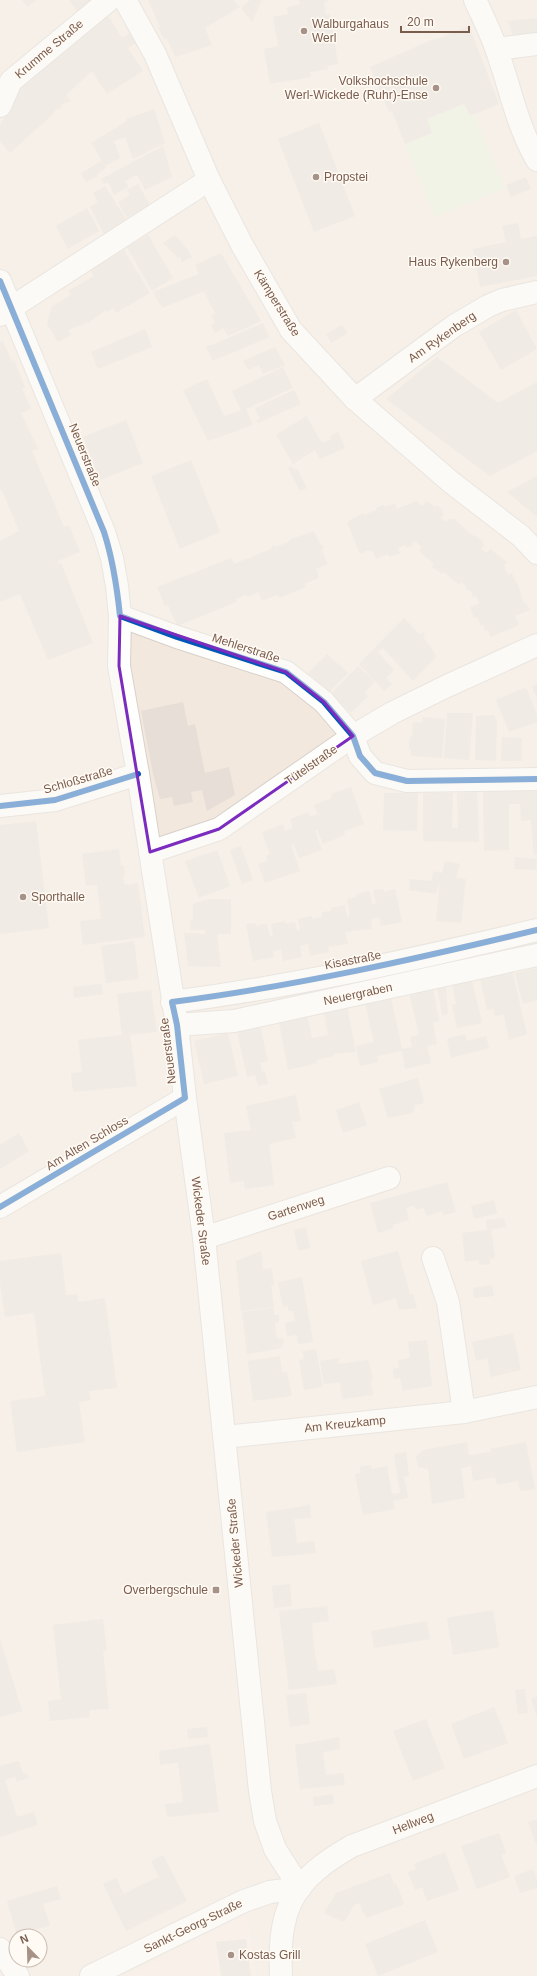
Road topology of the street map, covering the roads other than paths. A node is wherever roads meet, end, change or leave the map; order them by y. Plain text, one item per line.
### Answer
1 (109, 0) edge
2 (125, 0) edge
3 (475, 0) edge
4 (537, 44) edge
5 (497, 49) junction
6 (0, 106) edge
7 (537, 160) edge
8 (209, 180) junction
9 (0, 281) edge
10 (537, 292) edge
11 (4, 309) edge
12 (355, 399) junction
13 (537, 553) edge
14 (120, 616) junction
15 (537, 645) edge
16 (353, 736) junction
17 (138, 774) junction
18 (537, 779) edge
19 (0, 806) edge
20 (150, 852) junction
21 (537, 930) edge
22 (537, 955) edge
23 (172, 1002) junction
24 (177, 1025) junction
25 (185, 1098) junction
26 (389, 1178) dead end
27 (0, 1207) edge
28 (204, 1238) junction
29 (434, 1258) dead end
30 (537, 1396) edge
31 (464, 1412) junction
32 (225, 1437) junction
33 (537, 1776) edge
34 (300, 1888) junction
35 (0, 1948) edge
36 (18, 1976) edge
37 (91, 1976) edge
38 (281, 1976) edge

1 - 6 street, Krumme Straße
2 - 8 street, Kämperstraße
3 - 5 street
4 - 5 street
5 - 7 street
8 - 11 street
8 - 12 street, Kämperstraße
9 - 11 street
10 - 12 street, Am Rykenberg
11 - 14 street, Neuerstraße
12 - 13 street, Kämperstraße
14 - 16 street, Mehlerstraße
14 - 17 street, Neuerstraße
15 - 16 street, Tütelstraße
16 - 18 street, Mehlerstraße
16 - 20 street, Tütelstraße
17 - 19 street, Schloßstraße
17 - 20 street, Neuerstraße
20 - 23 street, Neuerstraße
21 - 23 street, Kisastraße
22 - 24 street, Neuergraben
23 - 24 street, Neuerstraße
24 - 25 street, Neuerstraße
25 - 27 street, Am Alten Schloss
25 - 28 street, Wickeder Straße
26 - 28 street, Gartenweg
28 - 32 street, Wickeder Straße
29 - 31 street
30 - 31 street, Am Kreuzkamp
31 - 32 street, Am Kreuzkamp
32 - 34 street, Wickeder Straße
33 - 34 street, Hellweg
34 - 37 street, Sankt-Georg-Straße
34 - 38 street
35 - 36 street

